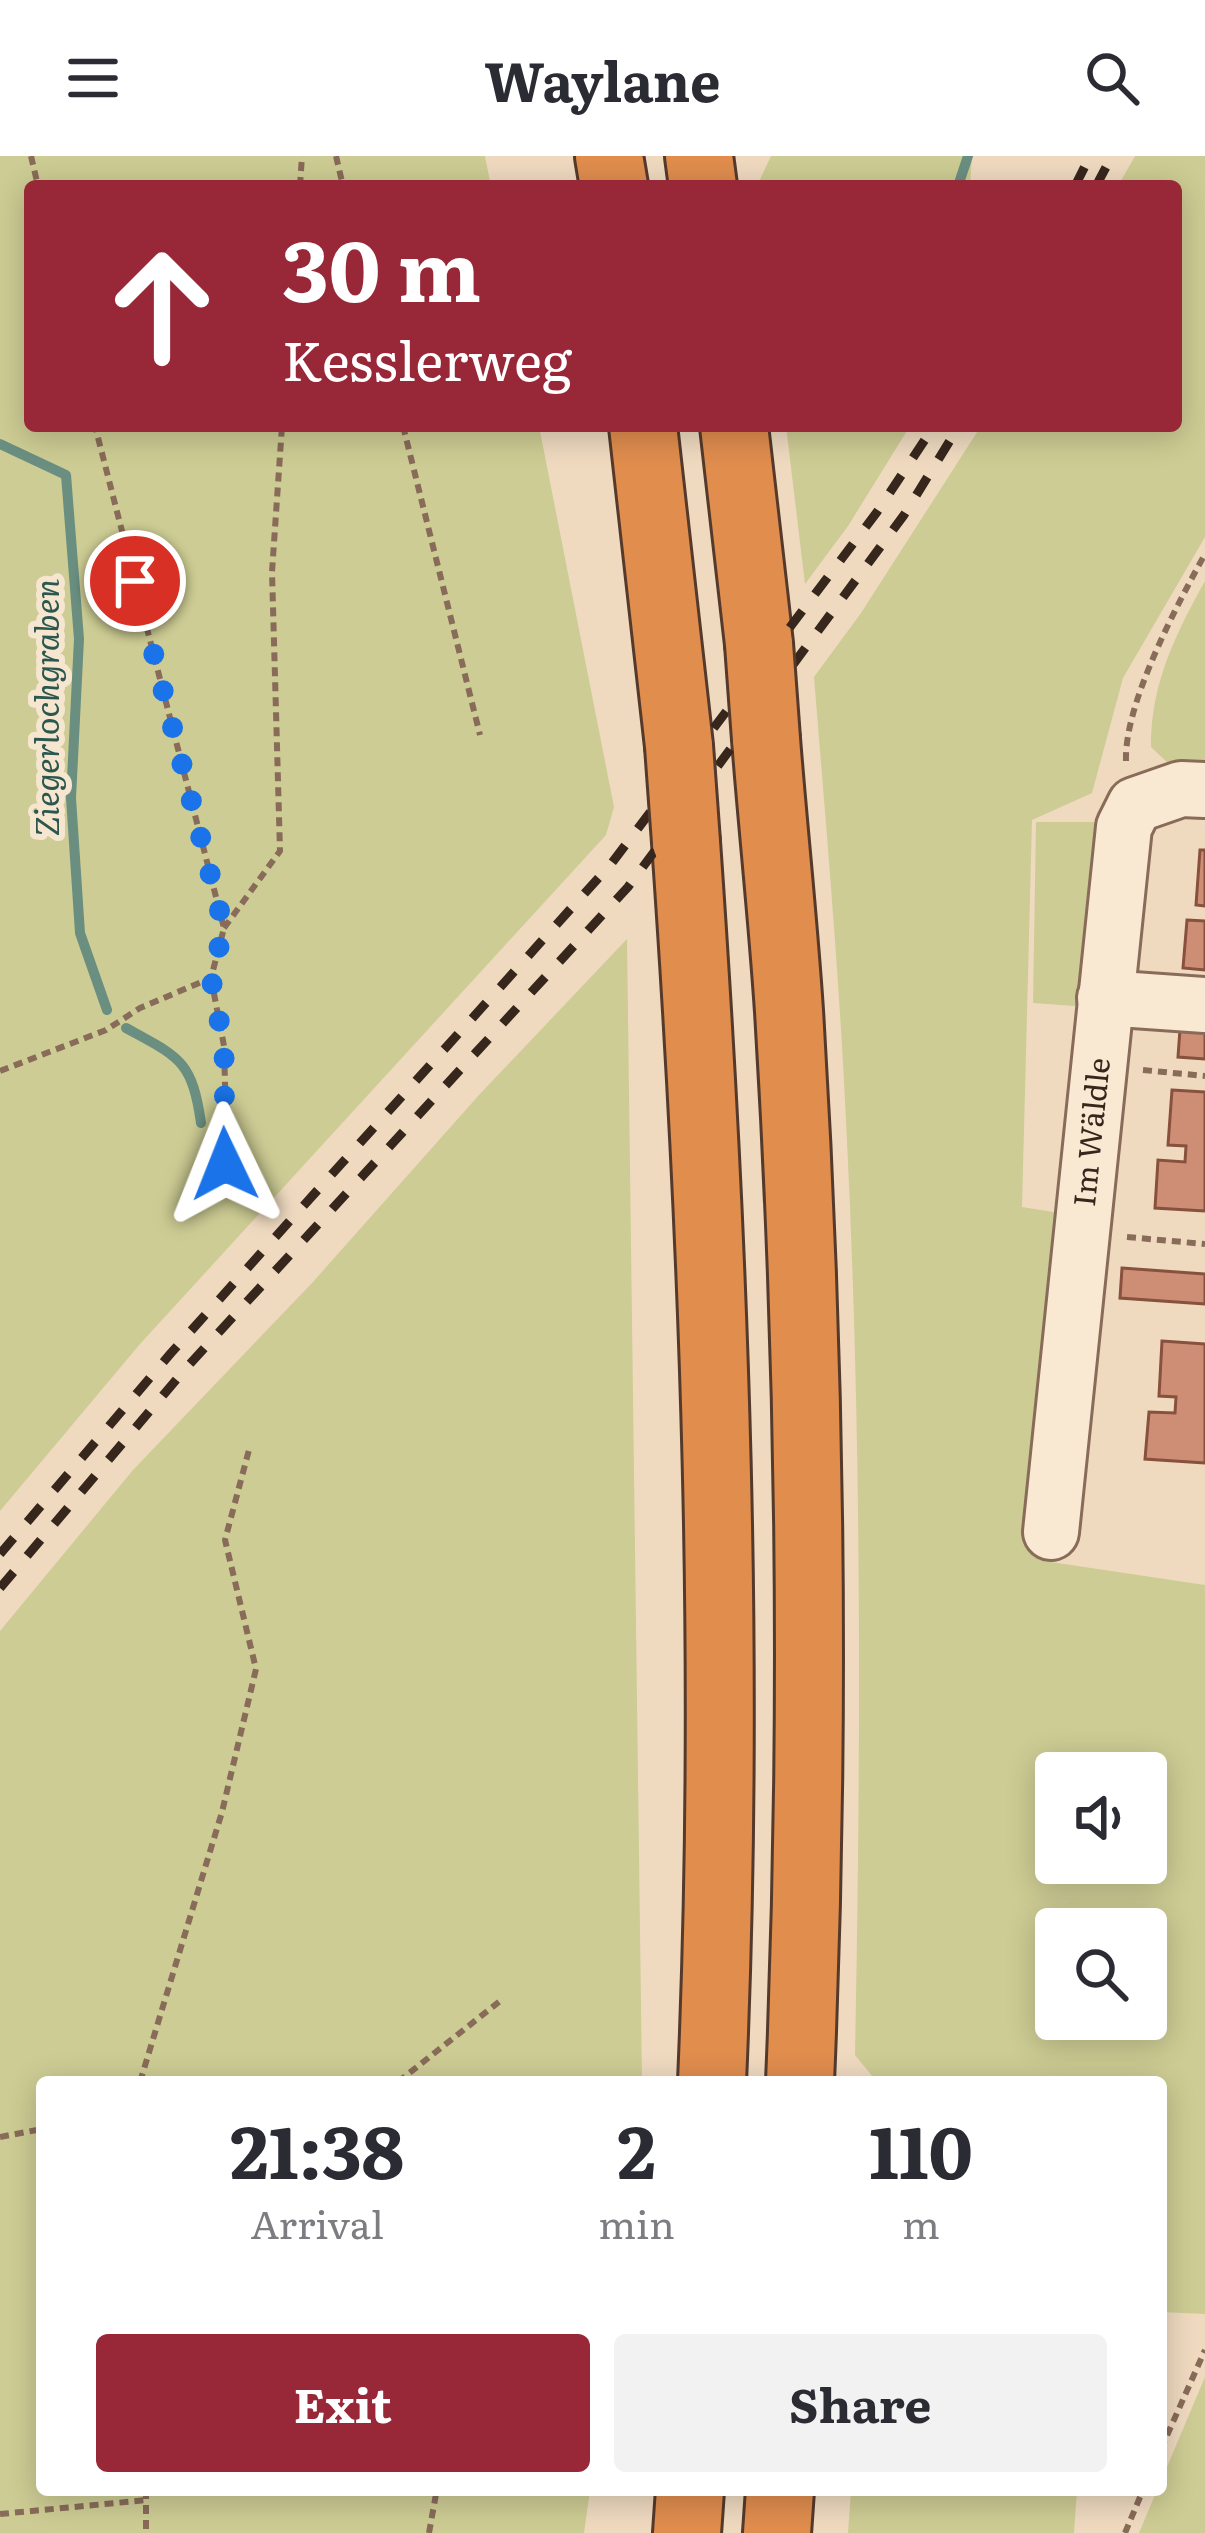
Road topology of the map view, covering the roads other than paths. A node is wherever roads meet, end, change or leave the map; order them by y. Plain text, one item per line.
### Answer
1 (644, 432) edge
2 (735, 432) edge
3 (1205, 790) edge
4 (1105, 998) junction
5 (1205, 1005) edge
6 (1051, 1532) dead end
7 (712, 2076) edge
8 (800, 2076) edge
9 (690, 2496) edge
10 (780, 2496) edge
11 (687, 2533) edge
12 (777, 2533) edge

1 - 7 highway, bridge
2 - 8 highway, bridge
3 - 4 street, Im Wäldle
4 - 5 street
4 - 6 street, Im Wäldle
9 - 11 highway
10 - 12 highway

